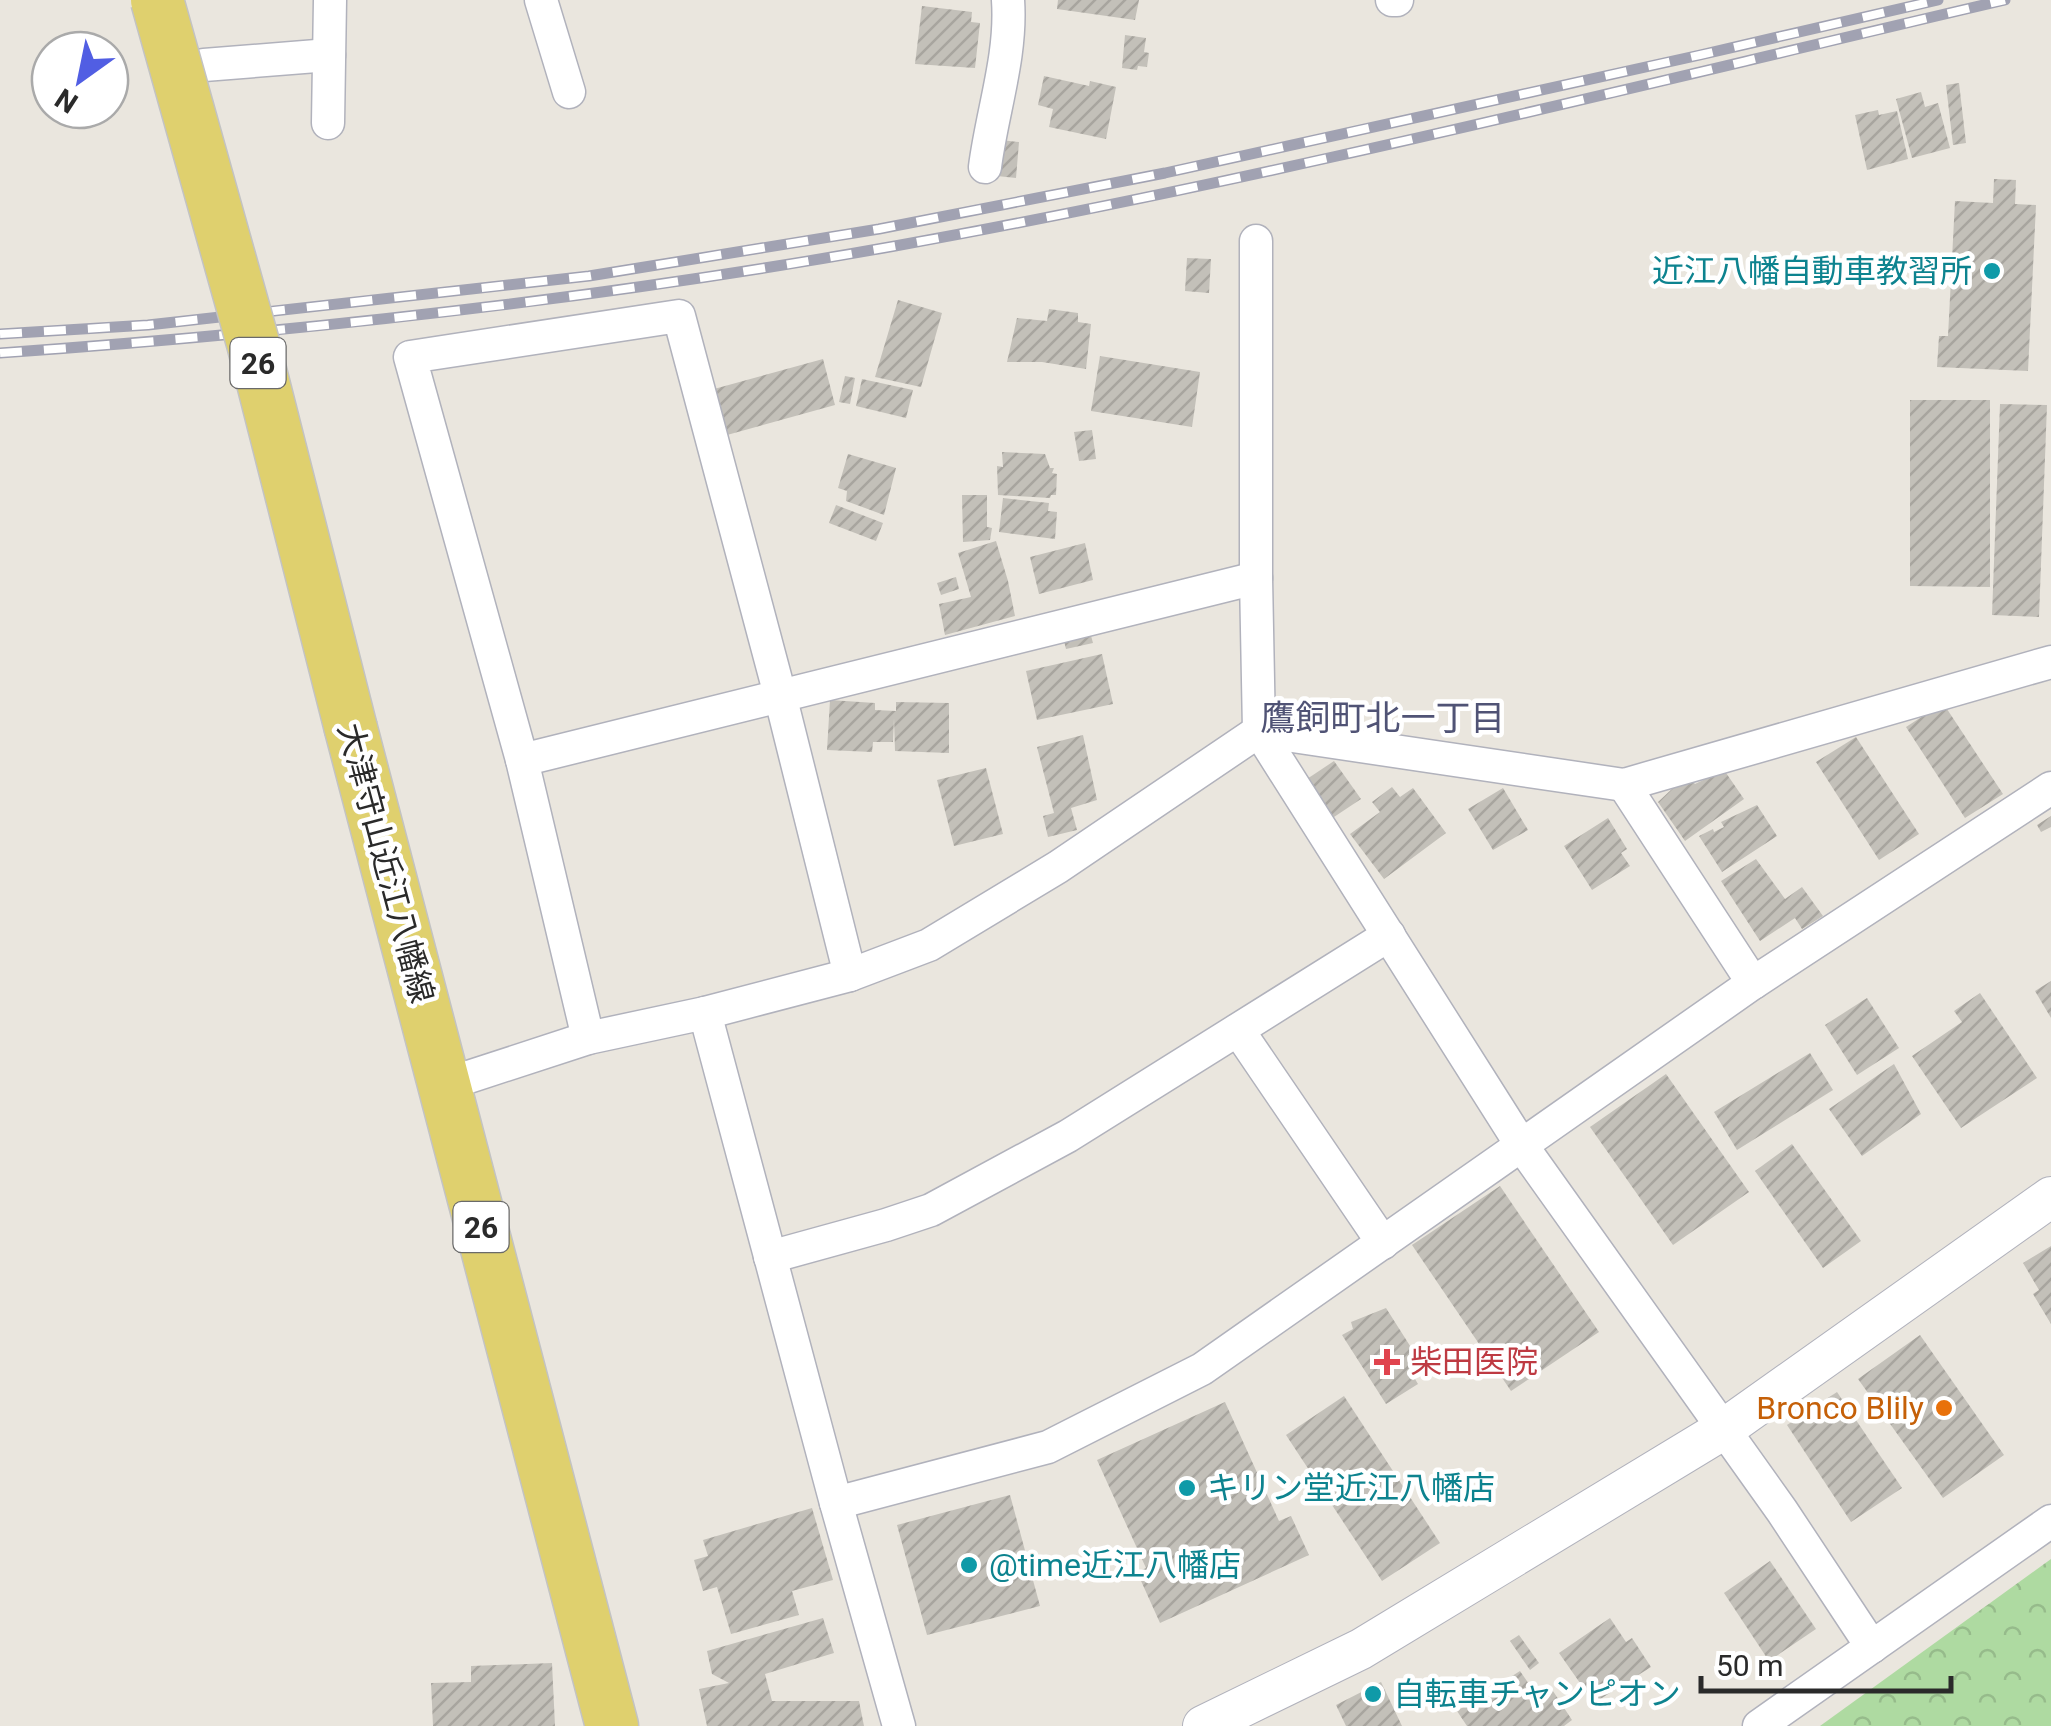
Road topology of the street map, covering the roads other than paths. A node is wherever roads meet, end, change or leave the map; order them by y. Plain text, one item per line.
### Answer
1 (157, 0) edge
2 (330, 0) edge
3 (541, 0) edge
4 (1008, 0) edge
5 (330, 55) junction
6 (204, 65) dead end
7 (570, 92) dead end
8 (328, 123) dead end
9 (984, 167) dead end
10 (1256, 241) dead end
11 (1256, 578) junction
12 (2051, 662) edge
13 (780, 694) junction
14 (1259, 731) junction
15 (522, 760) junction
16 (1624, 784) junction
17 (2051, 788) edge
18 (1389, 935) junction
19 (850, 975) junction
20 (1753, 983) junction
21 (705, 1013) junction
22 (1238, 1030) junction
23 (588, 1038) junction
24 (444, 1085) junction
25 (1522, 1146) junction
26 (2051, 1197) edge
27 (1384, 1242) junction
28 (770, 1256) junction
29 (1724, 1429) junction
30 (836, 1504) junction
31 (2051, 1521) edge
32 (1872, 1647) junction
33 (612, 1726) edge
34 (899, 1726) edge
35 (1203, 1726) edge
36 (1759, 1726) edge

1 - 24 main road, 大津守山近江八幡線 / 26, bridge
2 - 5 street
3 - 7 street
4 - 9 street
5 - 6 street
5 - 8 street
10 - 11 street
11 - 13 street
11 - 14 street
12 - 16 street
13 - 15 street
13 - 15 street
13 - 19 street
14 - 16 street
14 - 18 street
14 - 19 street
15 - 23 street
16 - 20 street
17 - 20 street
18 - 22 street
18 - 25 street
19 - 21 street
20 - 25 street
21 - 23 street
21 - 28 street
22 - 27 street
22 - 28 street
23 - 24 street
24 - 33 main road, 大津守山近江八幡線 / 26
25 - 27 street
25 - 29 street
26 - 29 street
27 - 30 street
28 - 30 street
29 - 32 street
29 - 35 street
30 - 34 street
31 - 32 street
32 - 36 street

